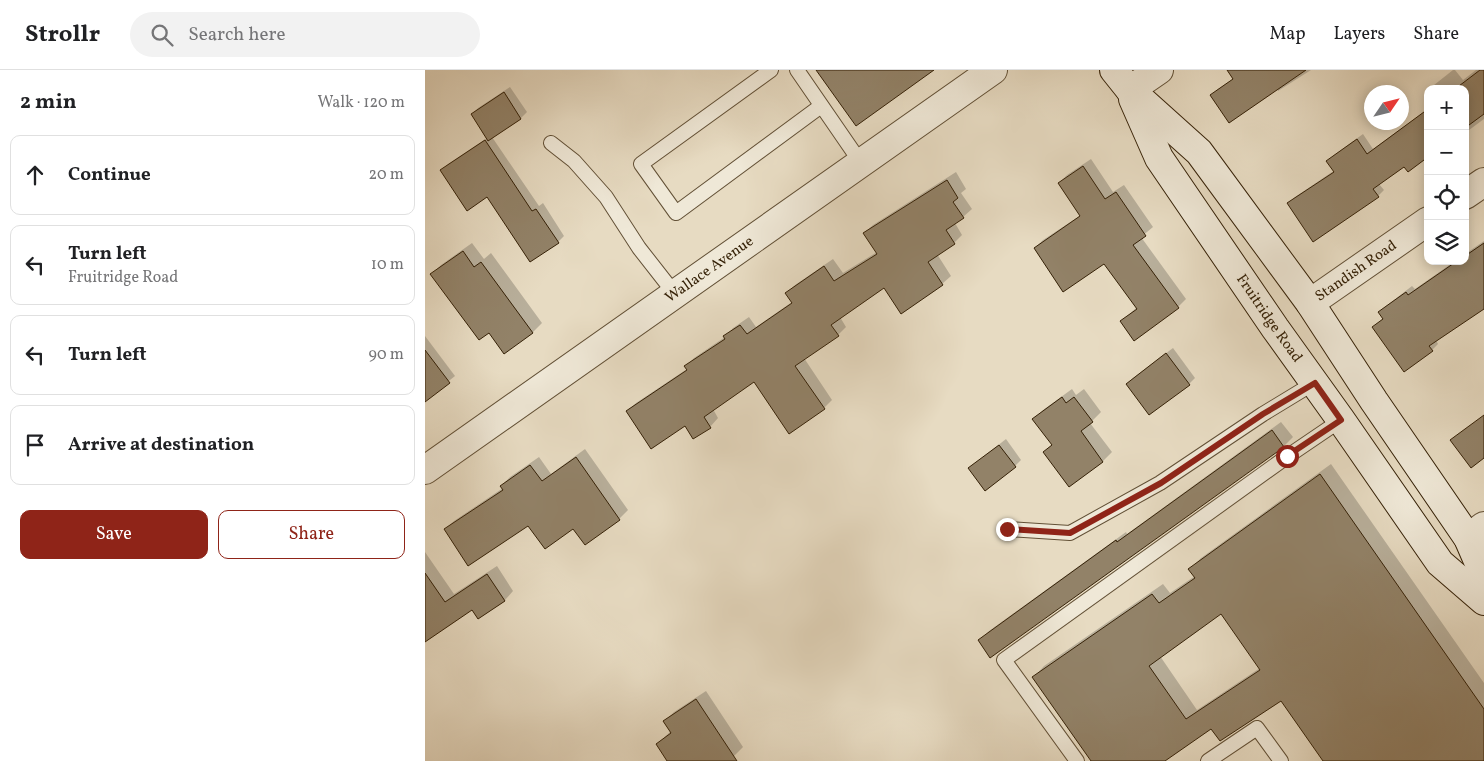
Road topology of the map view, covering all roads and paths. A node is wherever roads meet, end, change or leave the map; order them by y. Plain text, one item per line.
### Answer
1 (771, 70) edge
2 (797, 70) edge
3 (993, 70) edge
4 (1159, 70) edge
5 (1122, 80) edge
6 (821, 106) junction
7 (551, 143) dead end
8 (861, 163) junction
9 (1484, 182) edge
10 (1469, 192) edge
11 (1424, 224) edge
12 (675, 294) junction
13 (1310, 303) junction
14 (1315, 383) junction
15 (1341, 420) junction
16 (425, 470) edge
17 (1007, 529) dead end
18 (1476, 532) edge
19 (1484, 574) edge
20 (1484, 601) edge
21 (1077, 761) edge
22 (1208, 761) edge
23 (1281, 761) edge

1 - 6 lane
2 - 6 lane
3 - 8 main road, Wallace Avenue
4 - 5 main road
5 - 13 main road
5 - 14 main road, Fruitridge Road
6 - 8 lane
7 - 12 lane
8 - 12 main road, Wallace Avenue
9 - 10 main road
11 - 13 main road, Standish Road
12 - 16 main road, Wallace Avenue
13 - 18 main road
14 - 15 main road, Fruitridge Road
14 - 17 lane
15 - 20 main road, Fruitridge Road
15 - 21 lane
18 - 19 main road
22 - 23 lane

